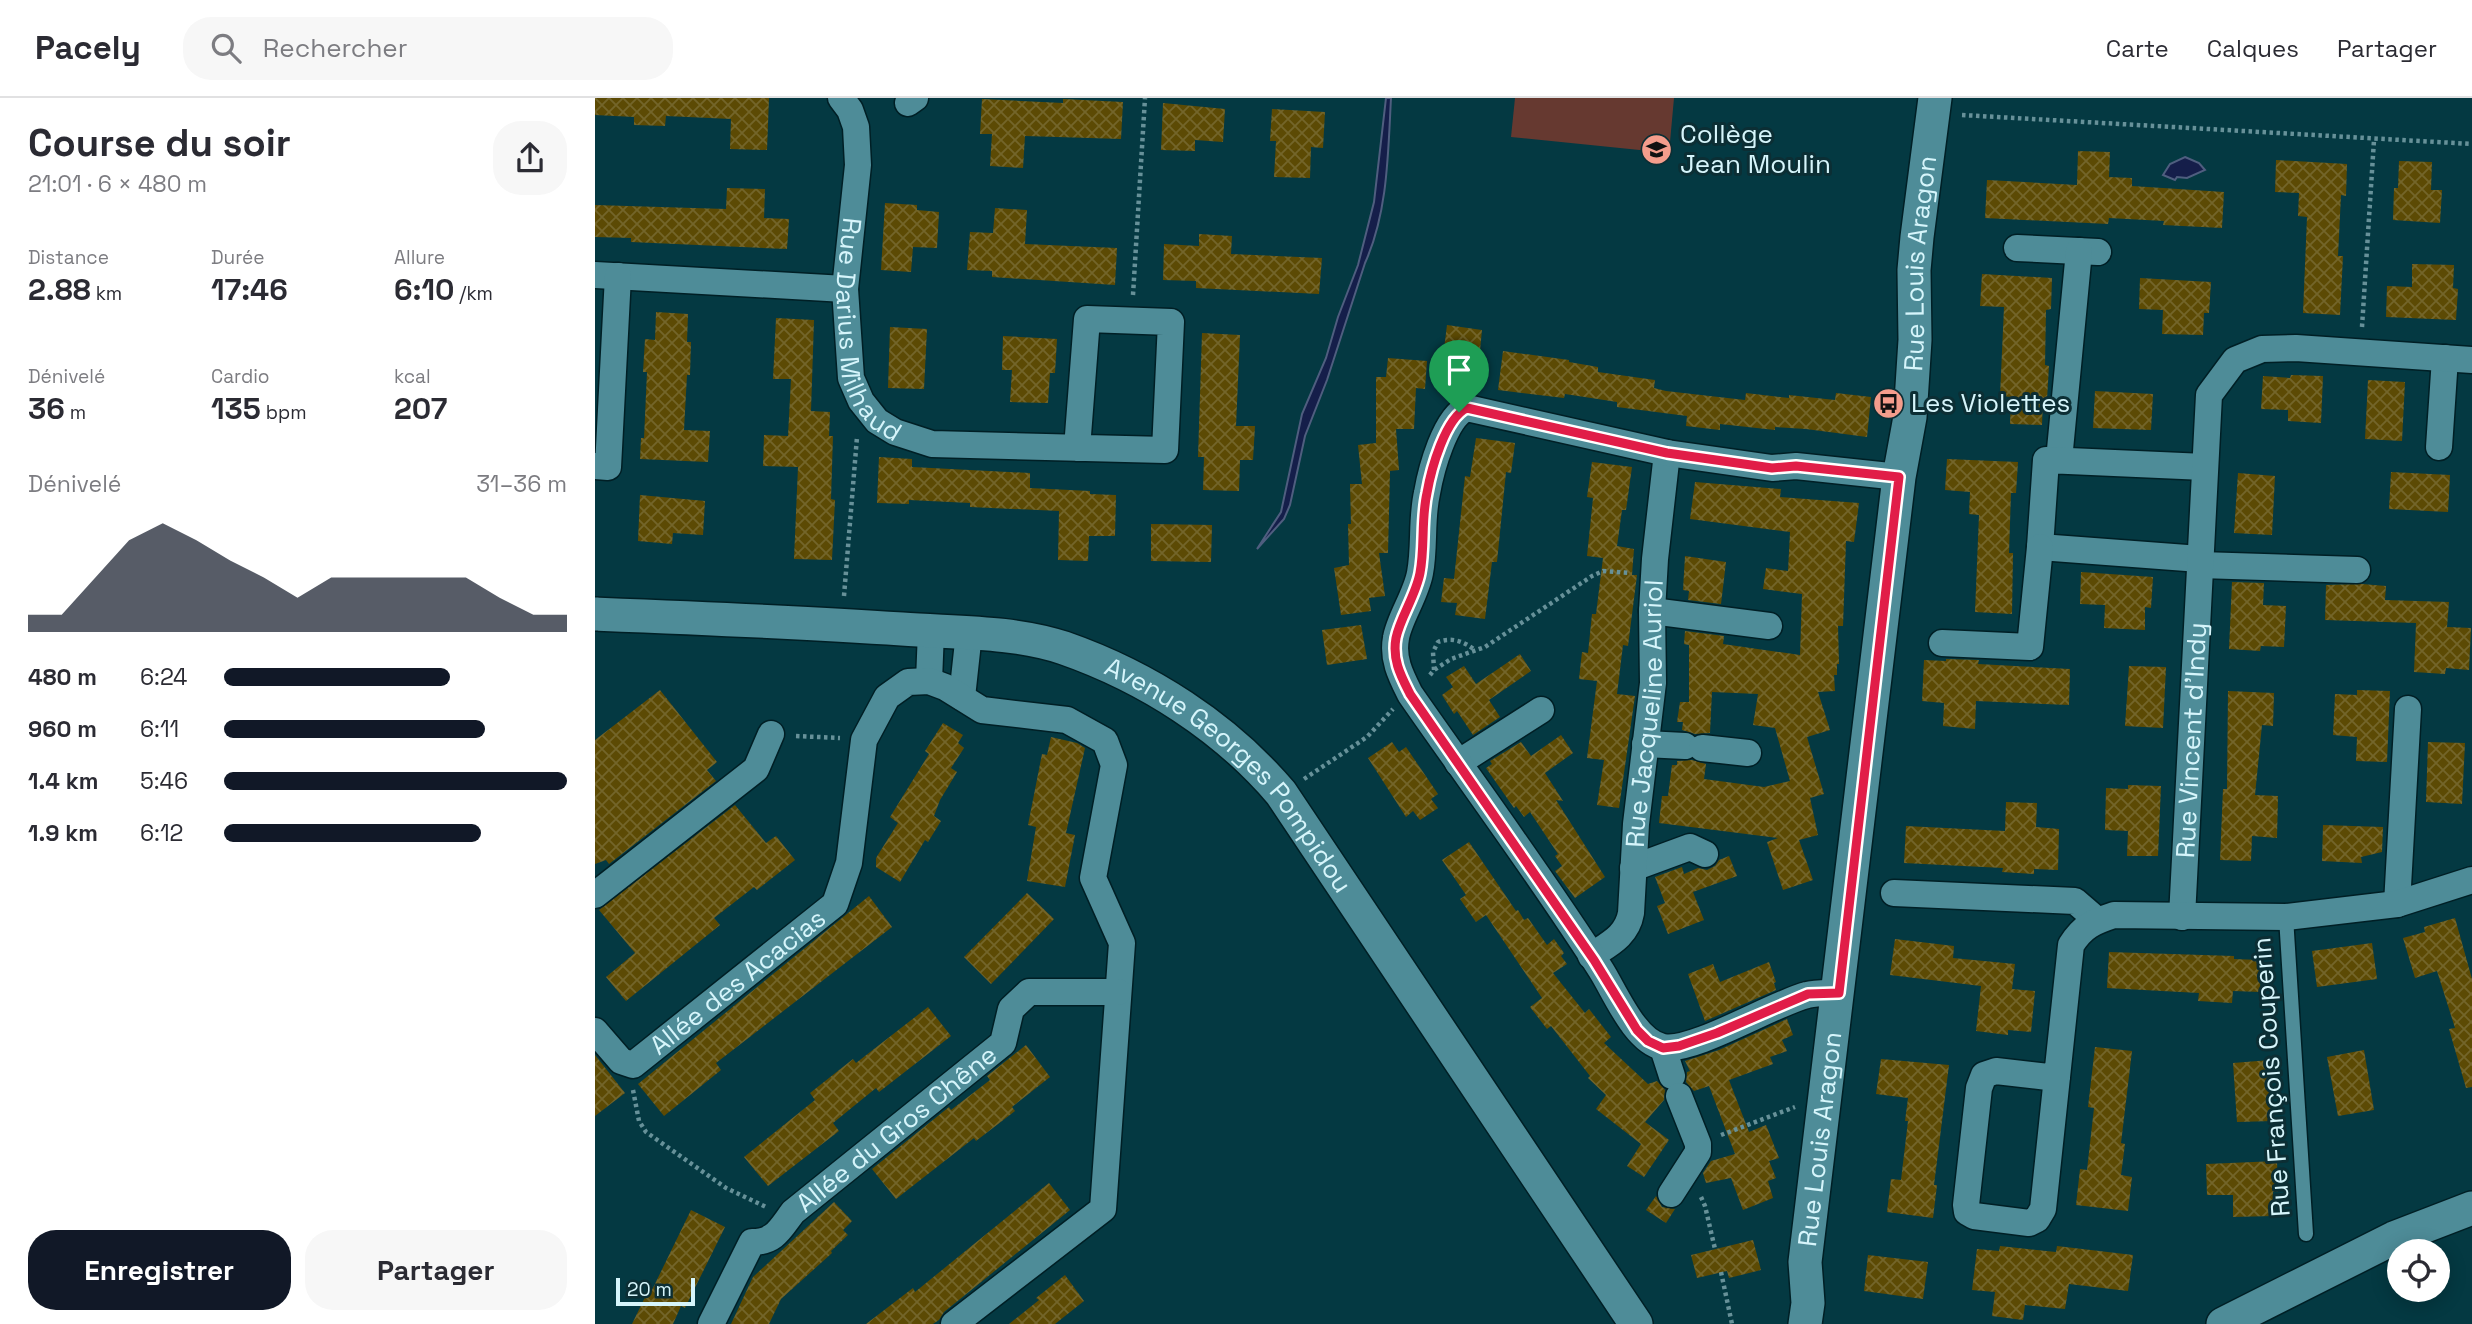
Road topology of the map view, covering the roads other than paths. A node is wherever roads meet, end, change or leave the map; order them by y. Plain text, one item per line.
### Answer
1 (841, 98) edge
2 (1934, 106) edge
3 (2017, 248) dead end
4 (607, 275) edge
5 (845, 289) junction
6 (2445, 358) junction
7 (2472, 360) edge
8 (604, 397) edge
9 (1077, 447) junction
10 (2439, 447) dead end
11 (1667, 453) junction
12 (2059, 460) junction
13 (595, 466) edge
14 (2205, 467) junction
15 (1899, 477) junction
16 (2040, 547) junction
17 (2200, 562) junction
18 (2357, 570) dead end
19 (1652, 611) junction
20 (595, 614) edge
21 (1769, 626) dead end
22 (931, 631) junction
23 (969, 633) junction
24 (1942, 643) dead end
25 (929, 681) junction
26 (962, 696) junction
27 (2408, 709) dead end
28 (1541, 710) dead end
29 (771, 734) road end
30 (1645, 744) junction
31 (1748, 753) dead end
32 (1458, 763) junction
33 (1705, 854) dead end
34 (1633, 868) junction
35 (2470, 888) edge
36 (1894, 893) dead end
37 (595, 895) edge
38 (2397, 904) junction
39 (2182, 917) junction
40 (2286, 917) junction
41 (2097, 920) junction
42 (1591, 956) junction
43 (1118, 992) junction
44 (1839, 993) junction
45 (595, 1031) edge
46 (1663, 1048) junction
47 (2057, 1078) junction
48 (1671, 1194) dead end
49 (2472, 1208) edge
50 (2306, 1234) dead end
51 (1805, 1262) junction
52 (1636, 1322) edge
53 (711, 1324) edge
54 (954, 1324) edge
55 (1786, 1324) edge
56 (1805, 1324) edge
57 (2223, 1324) edge

1 - 5 street, Rue Darius Milhaud
2 - 15 street, Rue Louis Aragon
3 - 12 street
4 - 5 street
4 - 8 street
5 - 9 street, Rue Darius Milhaud
6 - 7 street, Rue Vincent d'Indy
6 - 10 street
6 - 14 street, Rue Vincent d'Indy
8 - 13 street
9 - 9 street, Rue Darius Milhaud
11 - 15 street
11 - 19 street, Rue Jacqueline Auriol
11 - 32 street
12 - 14 street
12 - 16 street
14 - 17 street, Rue Vincent d'Indy
15 - 44 street, Rue Louis Aragon
16 - 17 street
16 - 24 street
17 - 18 street
17 - 39 street, Rue Vincent d'Indy
19 - 21 street
19 - 30 street, Rue Jacqueline Auriol
20 - 22 street, Avenue Georges Pompidou
22 - 23 street, Avenue Georges Pompidou
22 - 25 street
23 - 26 street
23 - 52 street, Avenue Georges Pompidou
25 - 26 street
25 - 45 street, Allée des Acacias
26 - 43 street
27 - 38 street
28 - 32 street
29 - 37 street
30 - 31 street
30 - 34 street, Rue Jacqueline Auriol
32 - 42 street
33 - 34 street
34 - 42 street, Rue Jacqueline Auriol
35 - 38 street
36 - 41 street
38 - 40 street
39 - 40 street
39 - 41 street
40 - 50 lane, Rue François Couperin
41 - 47 street
42 - 46 street
43 - 53 street, Allée du Gros Chêne
43 - 54 street
44 - 46 street
44 - 51 street, Rue Louis Aragon
46 - 48 street
47 - 47 street
49 - 57 street
51 - 55 street, Rue Louis Aragon
51 - 56 street, Rue Louis Aragon

